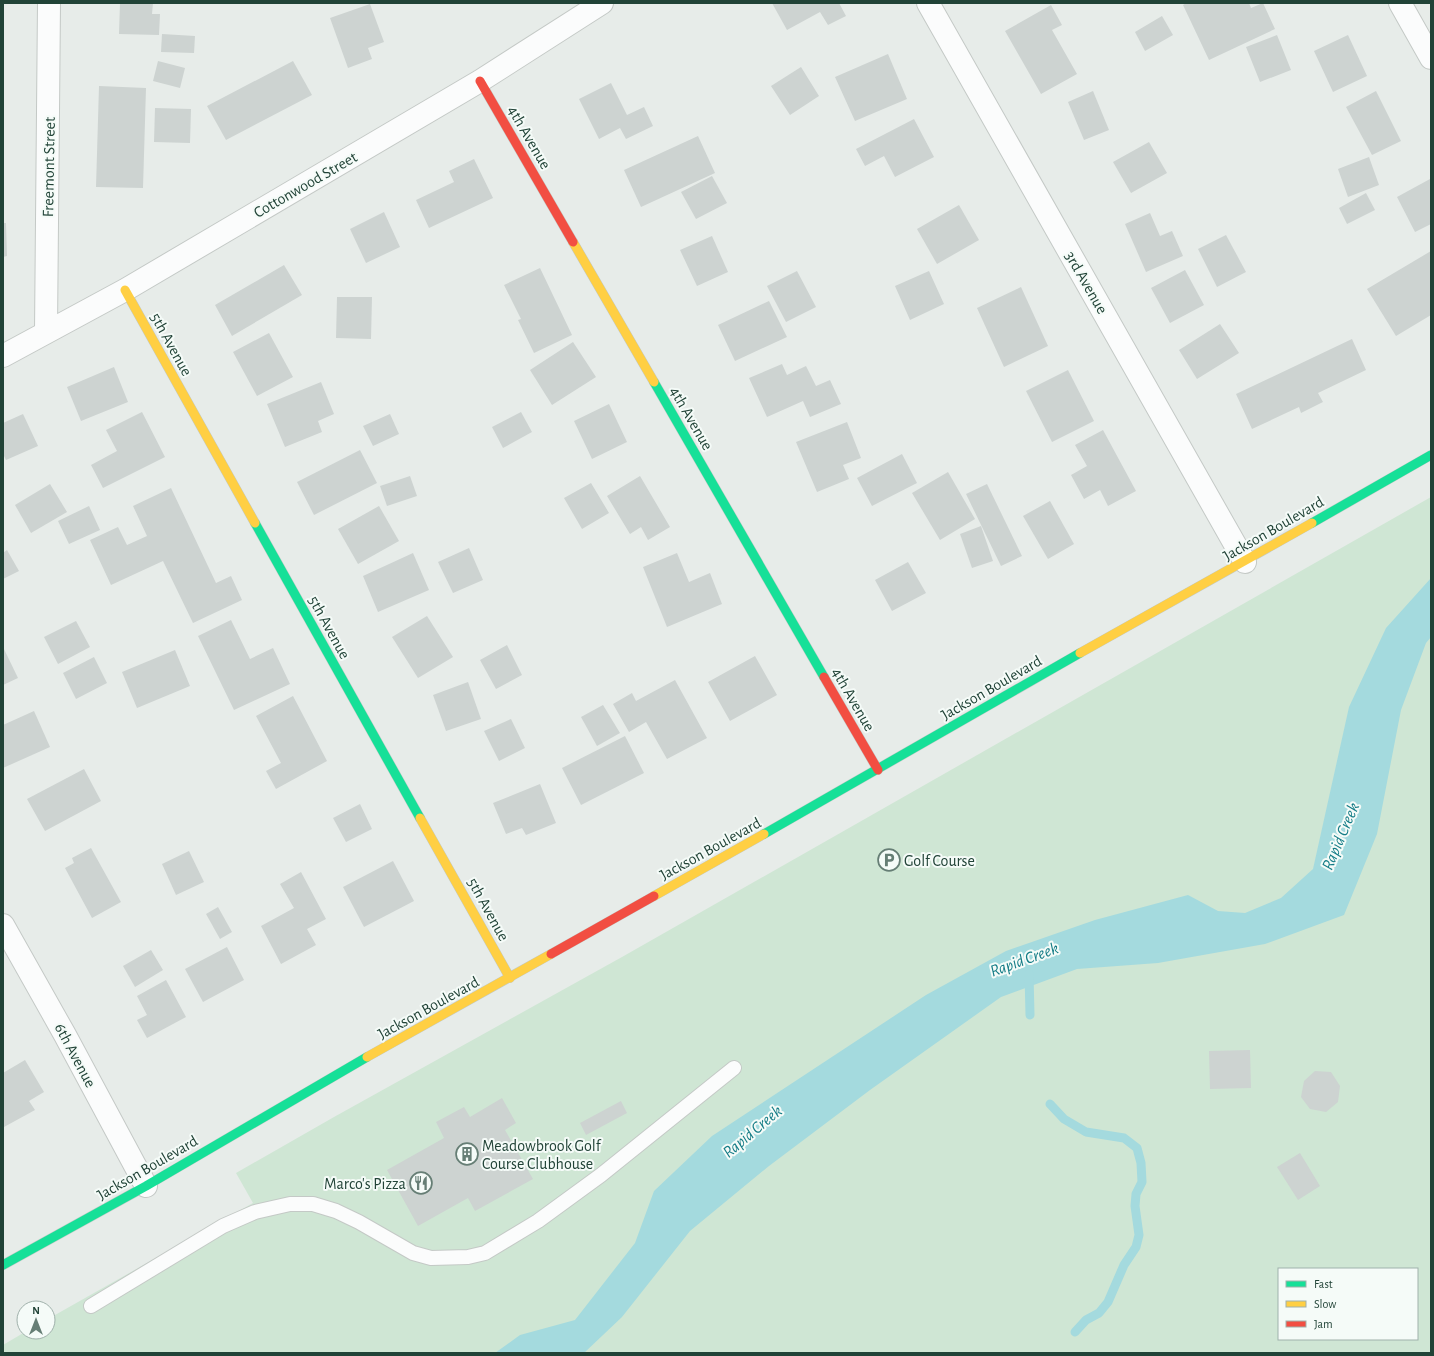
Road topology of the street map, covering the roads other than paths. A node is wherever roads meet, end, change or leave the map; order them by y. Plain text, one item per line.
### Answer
1 (50, 3) edge
2 (602, 3) edge
3 (928, 3) edge
4 (1400, 3) edge
5 (1431, 58) edge
6 (480, 81) junction
7 (125, 290) junction
8 (46, 331) junction
9 (3, 356) edge
10 (1431, 455) edge
11 (1245, 562) junction
12 (878, 770) junction
13 (3, 925) edge
14 (510, 978) junction
15 (734, 1068) dead end
16 (146, 1186) junction
17 (3, 1265) edge
18 (91, 1306) dead end

1 - 8 street, Freemont Street
2 - 6 street, Cottonwood Street
3 - 11 street, 3rd Avenue
4 - 5 street
6 - 7 street, Cottonwood Street
6 - 12 main road, 4th Avenue
7 - 8 street, Cottonwood Street
7 - 14 main road, 5th Avenue
8 - 9 street, Cottonwood Street
10 - 11 main road, Jackson Boulevard
11 - 12 main road, Jackson Boulevard
12 - 14 main road, Jackson Boulevard
13 - 16 street, 6th Avenue
14 - 16 main road, Jackson Boulevard
15 - 18 lane
16 - 17 main road, Jackson Boulevard

